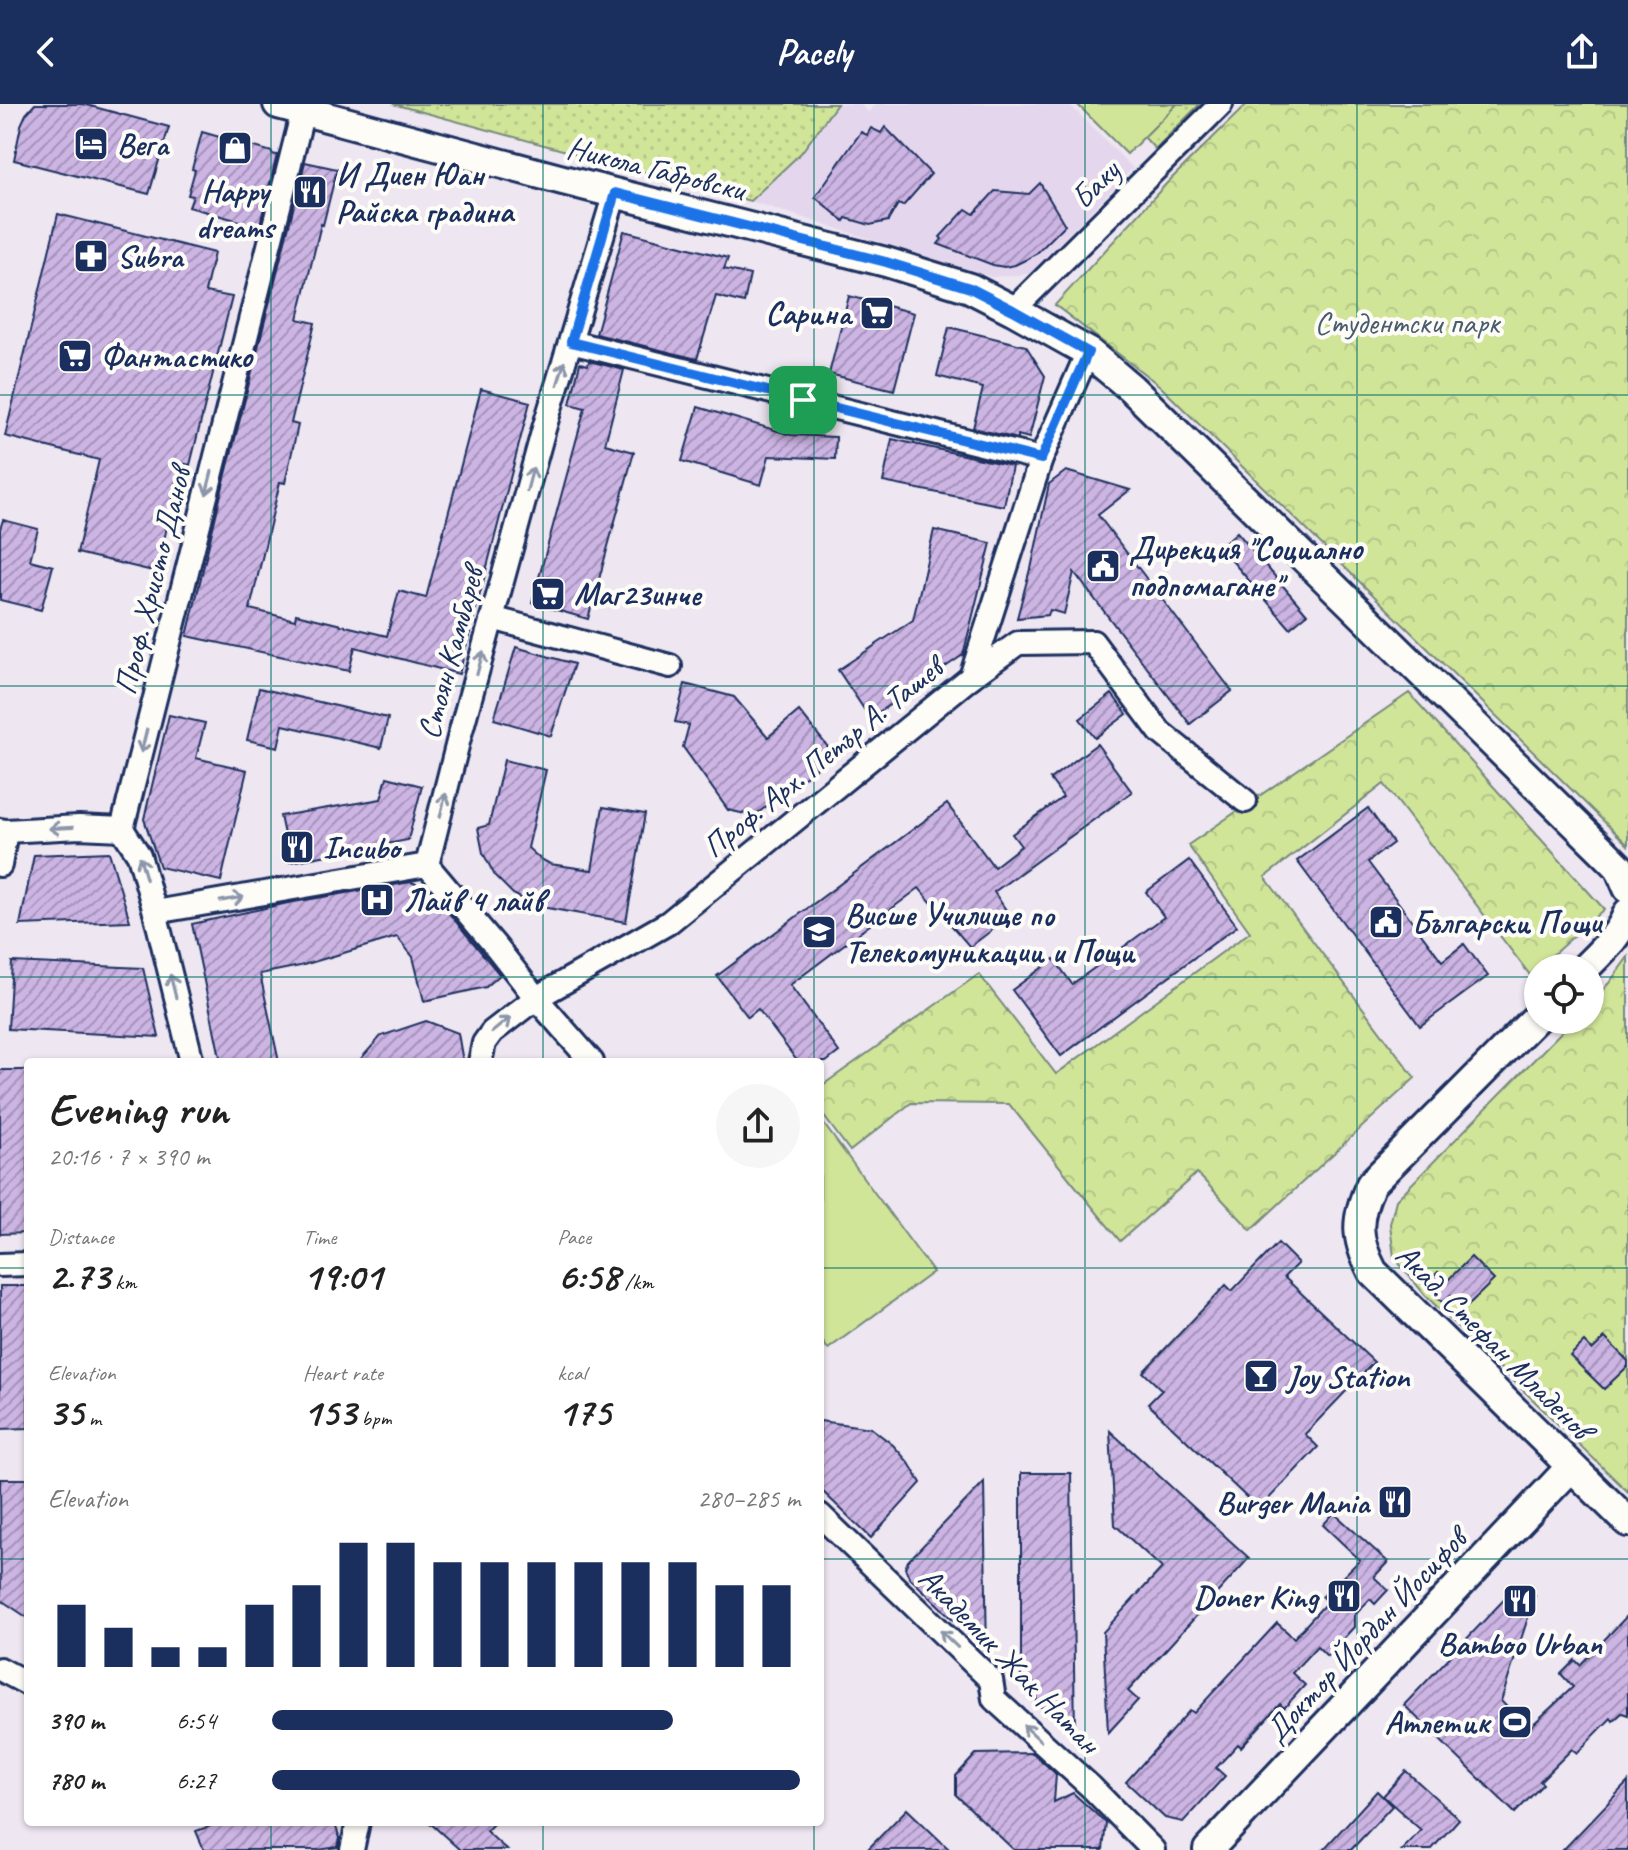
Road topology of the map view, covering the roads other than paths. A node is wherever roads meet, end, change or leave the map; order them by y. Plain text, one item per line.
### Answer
1 (1221, 104) edge
2 (291, 107) edge
3 (615, 193) junction
4 (1013, 310) junction
5 (571, 342) junction
6 (1088, 352) junction
7 (1041, 459) junction
8 (492, 618) junction
9 (670, 666) dead end
10 (971, 677) junction
11 (1245, 801) dead end
12 (122, 829) junction
13 (3, 830) edge
14 (0, 865) edge
15 (427, 865) junction
16 (1628, 888) edge
17 (155, 912) junction
18 (1628, 913) edge
19 (1599, 954) edge
20 (536, 998) junction
21 (1524, 1030) edge
22 (191, 1058) edge
23 (481, 1058) edge
24 (588, 1058) edge
25 (24, 1264) edge
26 (0, 1265) edge
27 (1571, 1467) junction
28 (824, 1519) edge
29 (1628, 1522) edge
30 (0, 1669) edge
31 (24, 1682) edge
32 (357, 1826) edge
33 (352, 1850) edge
34 (1153, 1850) edge
35 (1208, 1850) edge

1 - 4 street, Баку
2 - 3 street, Никола Габровски
2 -> 12 street, Проф. Христо Данов
3 - 4 street, Никола Габровски
3 - 5 street, Стоян Камбарев
4 - 6 street
5 - 7 street
8 -> 5 street, Стоян Камбарев
6 - 7 street, Проф. Арх. Петър А. Ташев
6 - 16 street
7 - 10 street, Проф. Арх. Петър А. Ташев
8 - 9 street
15 -> 8 street, Стоян Камбарев
10 - 11 street
10 - 20 street, Проф. Арх. Петър А. Ташев
12 -> 13 street
17 -> 12 street
13 - 14 street
17 -> 15 street
15 - 20 street
22 -> 17 street
18 - 19 street
23 -> 20 street, Проф. Арх. Петър А. Ташев
20 - 24 street
21 - 27 street, Акад. Стефан Младенов
25 - 26 street
27 - 29 street, Акад. Стефан Младенов
27 - 35 street, Доктор Йордан Йосифов
34 -> 28 street, Академик Жак Натан
30 - 31 street
32 - 33 street

